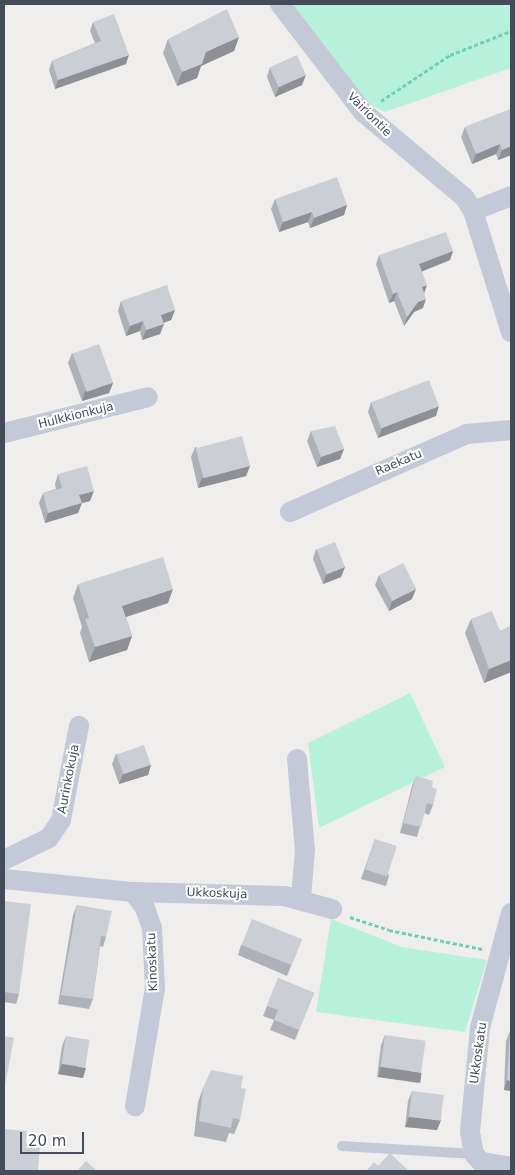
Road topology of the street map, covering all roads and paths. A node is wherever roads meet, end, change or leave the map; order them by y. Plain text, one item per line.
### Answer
1 (280, 4) edge
2 (511, 31) edge
3 (364, 112) junction
4 (511, 196) edge
5 (473, 211) junction
6 (511, 332) edge
7 (148, 398) dead end
8 (511, 430) edge
9 (4, 433) edge
10 (290, 512) dead end
11 (79, 726) dead end
12 (297, 759) dead end
13 (4, 860) edge
14 (4, 879) edge
15 (133, 892) junction
16 (301, 898) junction
17 (332, 909) joint
18 (511, 912) edge
19 (500, 952) junction
20 (135, 1106) dead end
21 (342, 1146) dead end
22 (474, 1154) junction
23 (511, 1167) edge

1 - 3 street, Vairiontie
2 - 3 path
3 - 5 street, Vairiontie
4 - 5 street
5 - 6 street
7 - 9 street, Hulkkionkuja
8 - 10 street, Raekatu
11 - 13 street, Aurinkokuja
12 - 16 street
14 - 15 street
15 - 16 street, Ukkoskuja
15 - 20 street, Kinoskatu
16 - 17 street, Ukkoskuja
17 - 19 path
18 - 19 street, Ukkoskatu
19 - 22 street, Ukkoskatu
21 - 22 lane
22 - 23 street

